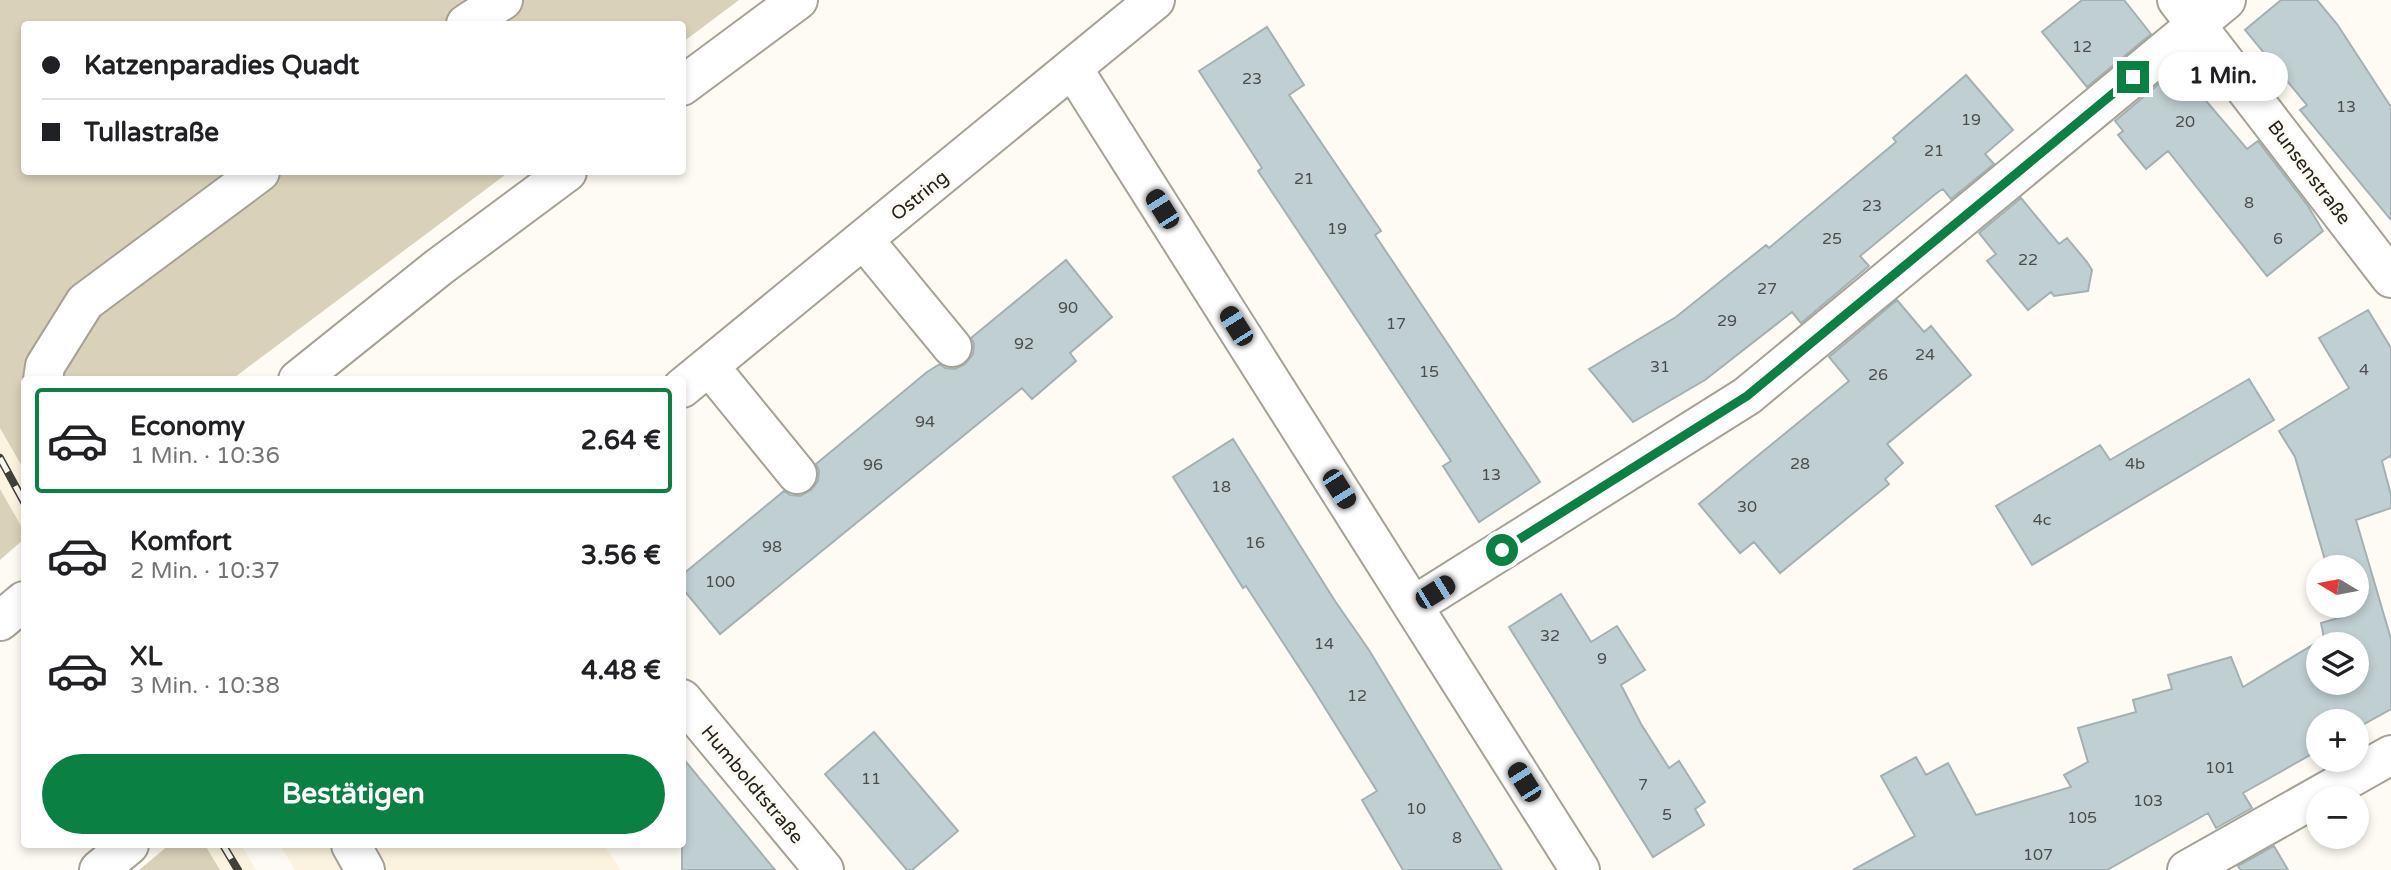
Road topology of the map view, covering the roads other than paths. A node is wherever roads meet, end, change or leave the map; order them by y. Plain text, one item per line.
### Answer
1 (503, 0) edge
2 (797, 0) edge
3 (1155, 0) edge
4 (2226, 0) edge
5 (2187, 12) edge
6 (471, 21) edge
7 (1073, 69) junction
8 (686, 83) edge
9 (256, 175) edge
10 (563, 175) edge
11 (864, 240) junction
12 (2391, 278) edge
13 (952, 347) dead end
14 (44, 376) edge
15 (303, 376) edge
16 (696, 377) edge
17 (797, 474) dead end
18 (1413, 606) junction
19 (686, 704) edge
20 (2391, 755) edge
21 (125, 848) edge
22 (353, 848) edge
23 (99, 870) edge
24 (365, 870) edge
25 (824, 870) edge
26 (1580, 870) edge
27 (2187, 870) edge

1 - 6 street
2 - 8 street
3 - 7 street, Ostring
4 - 5 street
5 - 12 street, Bunsenstraße
5 - 18 street
7 - 11 street, Ostring
7 - 18 street
9 - 14 street
10 - 15 street
11 - 13 street
11 - 16 street, Ostring
16 - 17 street
18 - 26 street
19 - 25 street, Humboldtstraße
20 - 27 street
21 - 23 street
22 - 24 street

